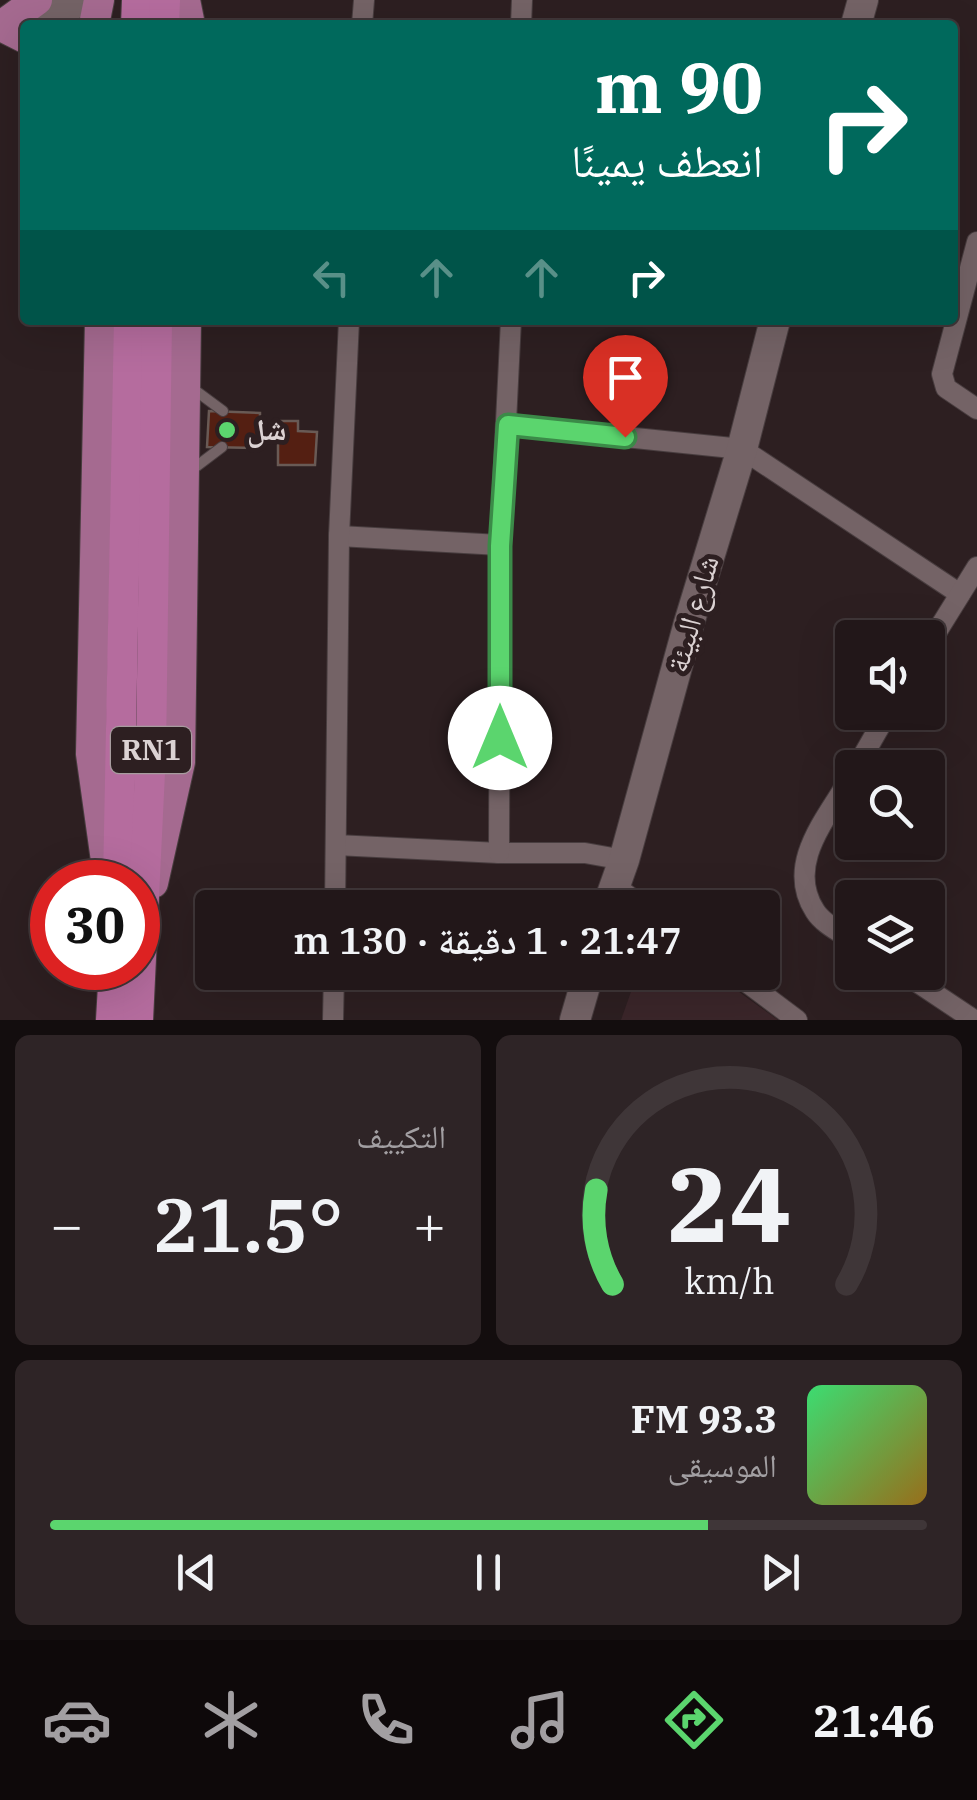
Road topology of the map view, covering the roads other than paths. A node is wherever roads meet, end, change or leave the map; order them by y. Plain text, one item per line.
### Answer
1 (38, 0) edge
2 (87, 0) edge
3 (165, 0) edge
4 (185, 16) edge
5 (20, 20) edge
6 (0, 26) edge
7 (977, 242) edge
8 (958, 314) edge
9 (100, 325) edge
10 (129, 325) edge
11 (157, 325) edge
12 (186, 325) edge
13 (349, 325) edge
14 (511, 325) edge
15 (774, 325) edge
16 (955, 325) edge
17 (186, 383) junction
18 (977, 408) edge
19 (223, 412) dead end
20 (508, 425) junction
21 (222, 447) dead end
22 (742, 449) junction
23 (184, 476) junction
24 (339, 536) junction
25 (500, 546) junction
26 (139, 569) junction
27 (970, 584) edge
28 (945, 621) edge
29 (835, 803) edge
30 (336, 846) junction
31 (499, 852) junction
32 (107, 860) edge
33 (119, 860) edge
34 (146, 860) edge
35 (158, 860) edge
36 (615, 884) edge
37 (335, 890) edge
38 (835, 929) edge
39 (113, 990) edge
40 (139, 990) edge
41 (334, 990) edge
42 (584, 990) edge
43 (757, 990) edge
44 (929, 990) edge
45 (111, 1020) edge
46 (138, 1020) edge
47 (334, 1020) edge
48 (575, 1020) edge
49 (798, 1020) edge
50 (974, 1020) edge

1 - 6 main road
2 - 5 main road
3 - 4 highway
7 - 8 street
9 - 32 main road
10 - 26 highway, RN1
11 - 26 highway, RN1
12 - 17 main road
13 - 24 street
14 - 20 street
15 - 22 main road, شارع البيئة
16 - 18 street
17 - 19 lane
17 - 23 main road
20 - 22 street
20 - 25 street
21 - 23 lane
22 - 27 street
22 - 36 main road, شارع البيئة
23 - 35 main road
24 - 25 street
24 - 30 street
25 - 31 street
26 - 33 highway, RN1
26 - 34 highway, RN1
27 - 28 street
29 - 38 street
30 - 31 street
30 - 37 street
31 - 36 street
39 - 45 highway
40 - 46 highway, RN1
41 - 47 street
42 - 48 main road
43 - 49 street
44 - 50 street

